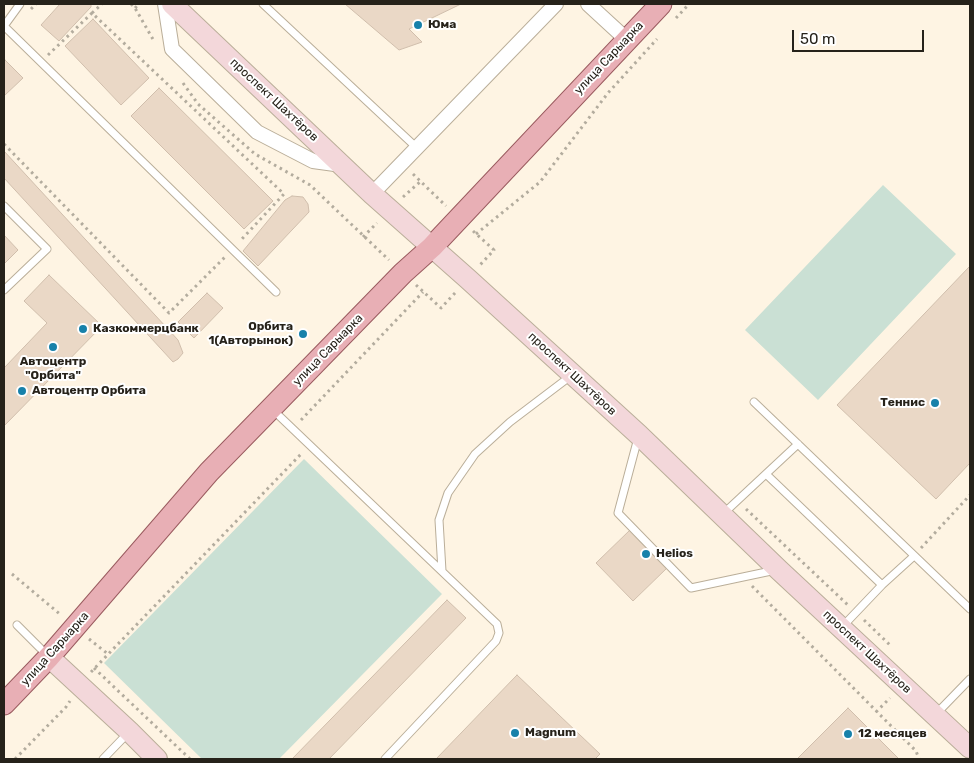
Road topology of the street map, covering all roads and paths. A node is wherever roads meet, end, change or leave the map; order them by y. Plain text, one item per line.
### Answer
1 (20, 4) edge
2 (102, 4) edge
3 (139, 4) edge
4 (165, 4) edge
5 (172, 4) edge
6 (264, 4) edge
7 (556, 4) edge
8 (588, 4) edge
9 (661, 4) edge
10 (689, 4) edge
11 (135, 8) dead end
12 (92, 13) junction
13 (670, 24) dead end
14 (658, 38) dead end
15 (626, 39) junction
16 (41, 62) junction
17 (4, 144) edge
18 (417, 148) junction
19 (342, 165) junction
20 (372, 194) junction
21 (4, 206) edge
22 (476, 234) dead end
23 (432, 247) junction
24 (232, 249) junction
25 (4, 290) edge
26 (276, 292) dead end
27 (423, 292) dead end
28 (573, 375) junction
29 (754, 402) dead end
30 (272, 409) junction
31 (292, 429) junction
32 (639, 435) junction
33 (798, 444) junction
34 (309, 445) junction
35 (767, 475) junction
36 (970, 495) edge
37 (722, 515) junction
38 (914, 556) junction
39 (779, 570) junction
40 (442, 571) junction
41 (743, 577) junction
42 (882, 585) junction
43 (970, 610) edge
44 (17, 626) dead end
45 (842, 628) junction
46 (49, 657) junction
47 (94, 668) junction
48 (970, 679) edge
49 (79, 684) junction
50 (4, 704) edge
51 (935, 715) junction
52 (129, 731) junction
53 (970, 748) edge
54 (15, 759) edge
55 (103, 759) edge
56 (156, 759) edge
57 (190, 759) edge
58 (385, 759) edge
59 (919, 759) edge

1 - 16 lane
2 - 12 path
3 - 11 path
4 - 19 street
5 - 19 main road, проспект Шахтёров
6 - 18 lane
7 - 18 street
8 - 15 street
9 - 15 main road, улица Сарыарка
10 - 13 path
12 - 16 path
12 - 24 path
14 - 22 path
15 - 23 main road, улица Сарыарка
16 - 24 lane
17 - 24 path
18 - 20 street
19 - 20 main road, проспект Шахтёров
20 - 23 main road, проспект Шахтёров
21 - 25 lane
23 - 28 main road, проспект Шахтёров
23 - 30 main road, улица Сарыарка
24 - 26 lane
27 - 31 path
28 - 32 main road, проспект Шахтёров
28 - 40 lane
29 - 33 lane
30 - 31 lane
30 - 46 main road, улица Сарыарка
31 - 34 lane
32 - 37 main road, проспект Шахтёров
32 - 41 lane
33 - 35 lane
33 - 38 lane
34 - 40 lane
34 - 47 path
35 - 37 lane
35 - 42 lane
36 - 38 path
37 - 39 main road, проспект Шахтёров
38 - 42 lane
38 - 43 lane
39 - 41 lane
39 - 45 main road, проспект Шахтёров
40 - 58 lane
41 - 59 path
42 - 45 lane
44 - 46 lane
45 - 51 main road, проспект Шахтёров
46 - 49 main road
46 - 50 main road, улица Сарыарка
47 - 49 path
47 - 57 path
48 - 51 lane
49 - 52 main road
49 - 54 path
51 - 53 main road, проспект Шахтёров
52 - 55 lane
52 - 56 main road

